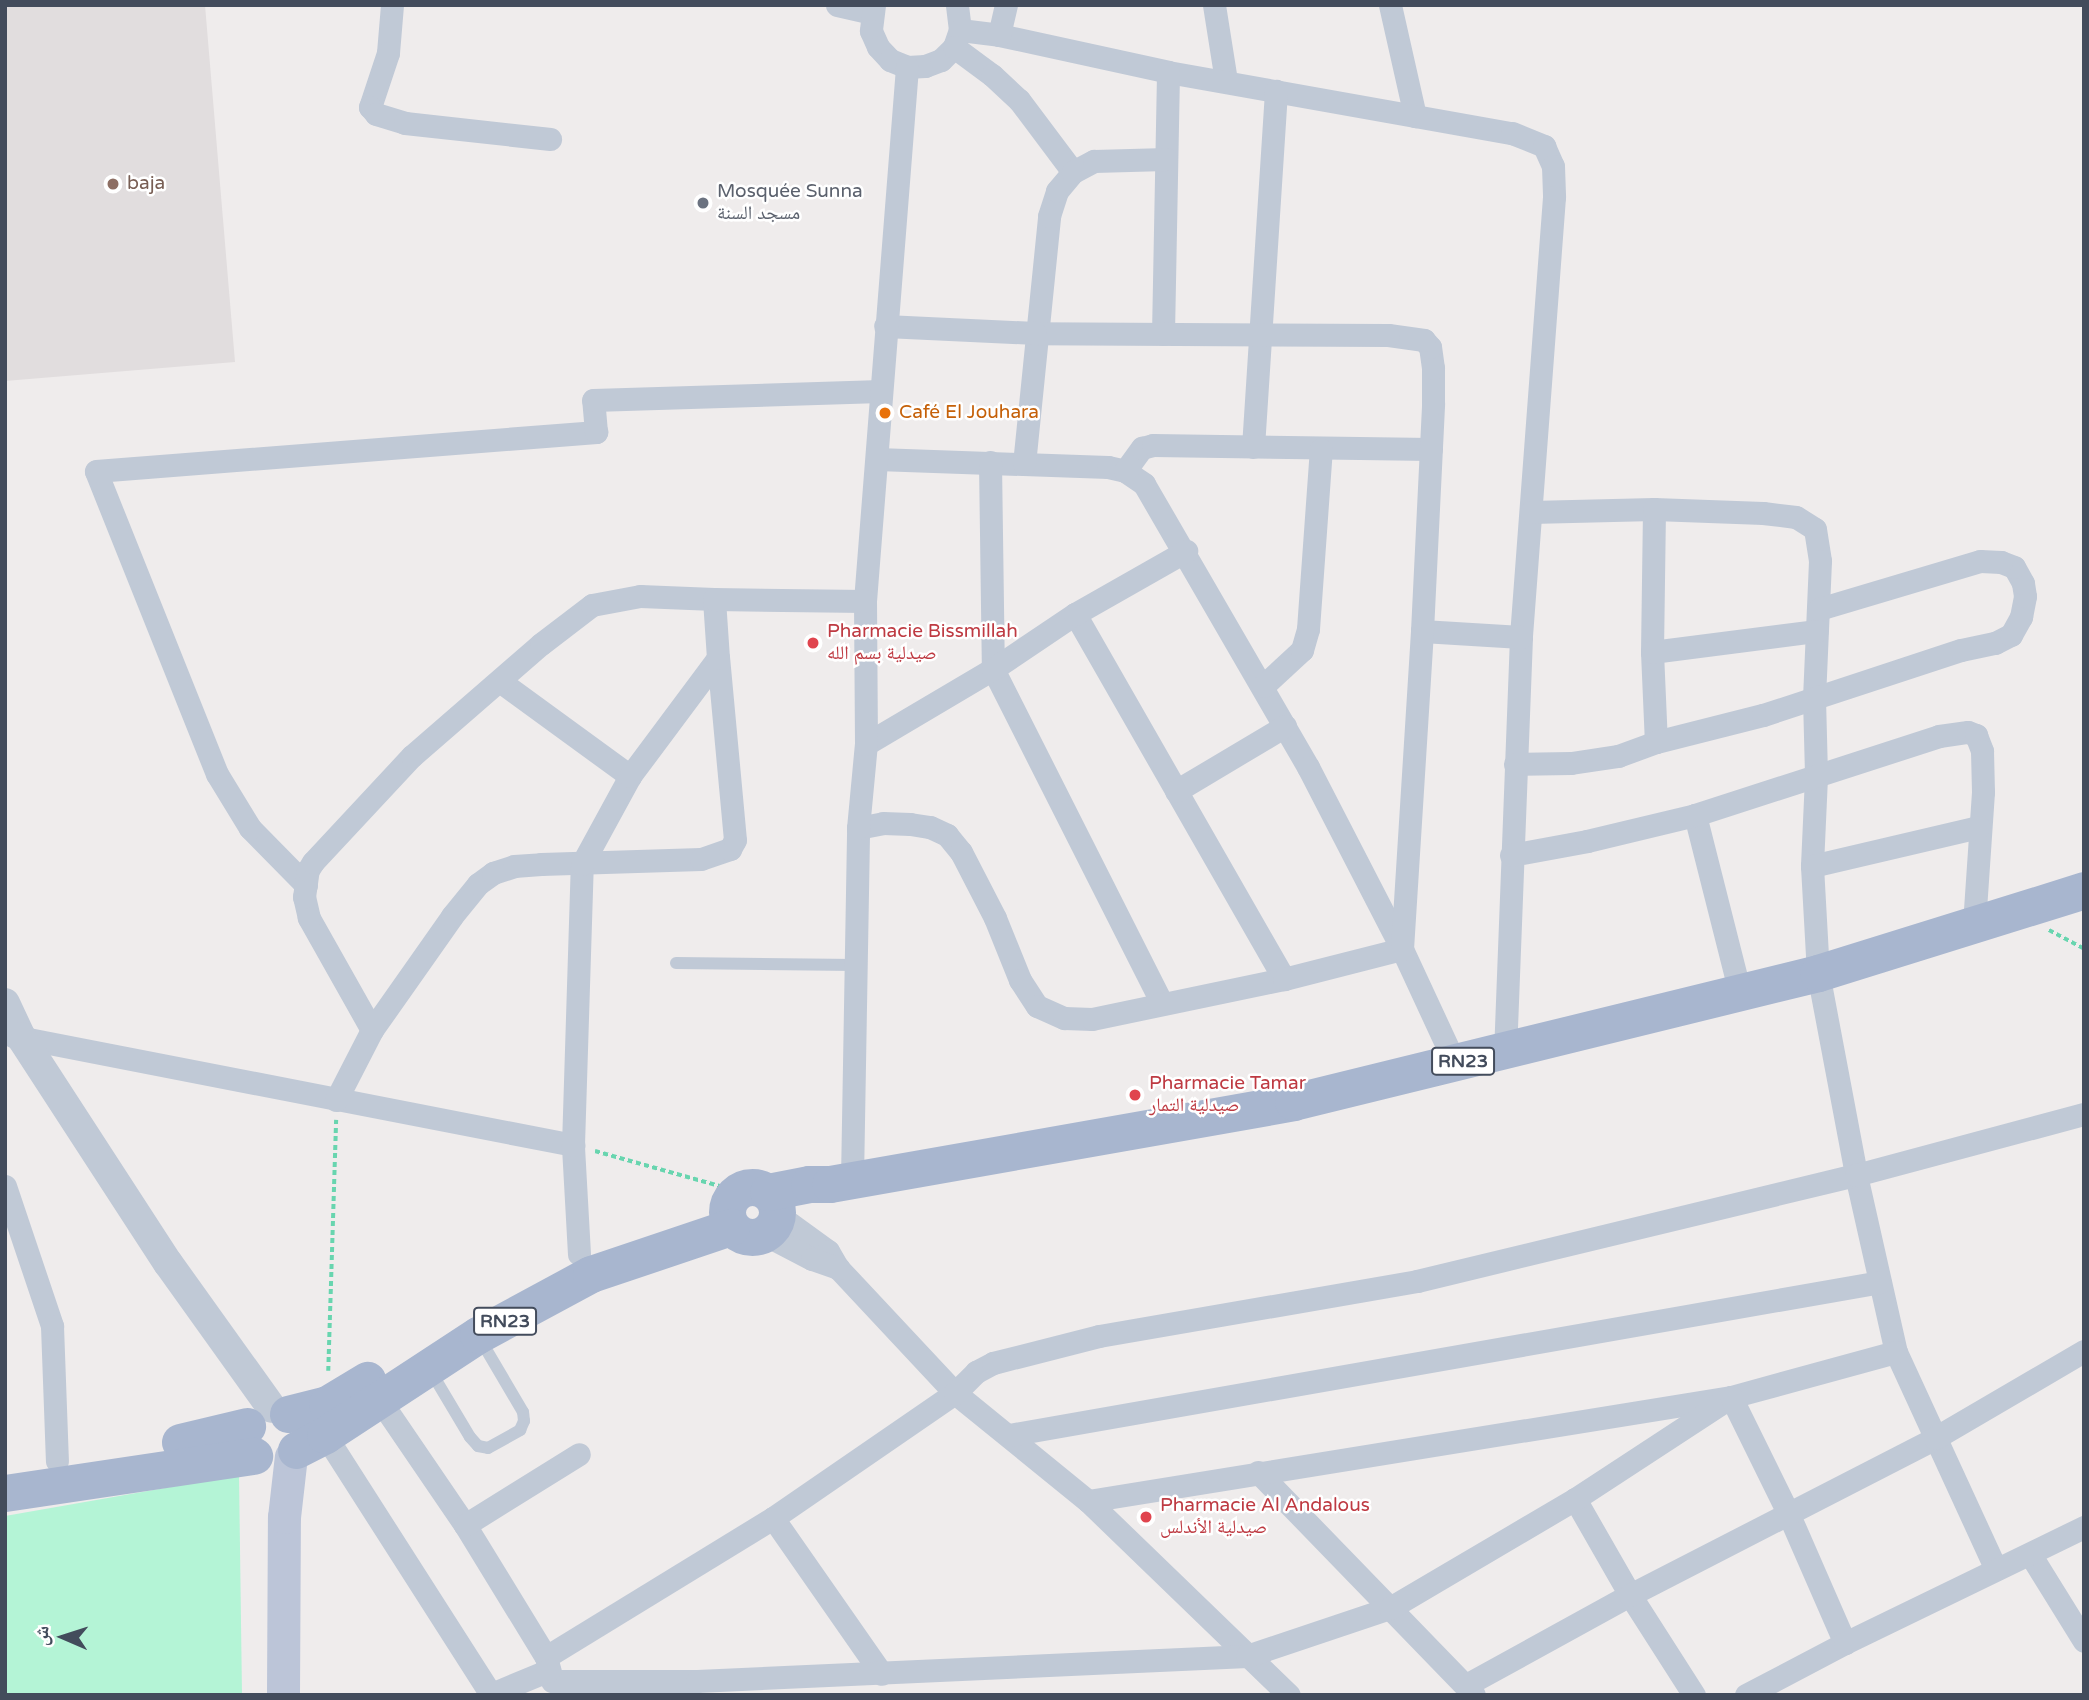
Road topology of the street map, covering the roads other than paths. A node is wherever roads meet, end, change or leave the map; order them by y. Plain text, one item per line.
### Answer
1 (392, 5) edge
2 (837, 5) edge
3 (957, 5) edge
4 (1006, 5) edge
5 (1214, 5) edge
6 (1390, 5) edge
7 (873, 9) edge
8 (999, 35) junction
9 (957, 39) junction
10 (907, 66) junction
11 (1168, 72) junction
12 (1226, 81) junction
13 (1276, 91) junction
14 (1415, 116) junction
15 (550, 139) dead end
16 (1166, 159) junction
17 (1073, 172) junction
18 (885, 326) junction
19 (1035, 333) junction
20 (1262, 333) junction
21 (1163, 334) junction
22 (881, 391) junction
23 (1253, 447) junction
24 (1321, 449) junction
25 (1431, 449) junction
26 (877, 459) junction
27 (990, 462) junction
28 (1024, 464) junction
29 (1125, 471) junction
30 (1654, 509) junction
31 (1531, 512) junction
32 (1186, 551) junction
33 (714, 598) junction
34 (865, 601) junction
35 (1075, 614) junction
36 (1818, 620) junction
37 (1422, 631) junction
38 (1521, 637) junction
39 (1652, 652) junction
40 (718, 658) junction
41 (993, 669) junction
42 (501, 682) junction
43 (1262, 686) junction
44 (1814, 698) junction
45 (1285, 726) junction
46 (1656, 742) junction
47 (866, 744) junction
48 (1515, 764) junction
49 (630, 776) junction
50 (1816, 777) junction
51 (1176, 790) junction
52 (1695, 815) junction
53 (1978, 827) junction
54 (858, 828) junction
55 (1511, 855) junction
56 (582, 864) junction
57 (1812, 866) junction
58 (306, 885) junction
59 (2084, 890) edge
60 (1974, 925) junction
61 (1402, 949) junction
62 (676, 963) dead end
63 (856, 964) junction
64 (1818, 973) junction
65 (1283, 979) junction
66 (1740, 993) junction
67 (1161, 1002) junction
68 (5, 1003) edge
69 (372, 1030) junction
70 (13, 1036) edge
71 (1505, 1052) junction
72 (1455, 1063) junction
73 (336, 1100) junction
74 (2084, 1114) edge
75 (573, 1145) junction
76 (1856, 1175) junction
77 (841, 1182) junction
78 (5, 1186) edge
79 (754, 1210) junction
80 (579, 1254) junction
81 (1880, 1282) junction
82 (478, 1335) junction
83 (2084, 1351) edge
84 (1896, 1352) junction
85 (428, 1368) junction
86 (955, 1393) junction
87 (1731, 1397) junction
88 (379, 1399) junction
89 (282, 1433) junction
90 (1009, 1435) junction
91 (1935, 1438) junction
92 (579, 1454) dead end
93 (57, 1461) junction
94 (5, 1470) edge
95 (1258, 1472) junction
96 (5, 1493) edge
97 (1575, 1499) junction
98 (1088, 1501) junction
99 (1789, 1515) junction
100 (773, 1518) junction
101 (465, 1525) junction
102 (2084, 1527) edge
103 (2030, 1554) junction
104 (1996, 1569) junction
105 (1630, 1595) junction
106 (1390, 1608) junction
107 (2084, 1641) edge
108 (1845, 1643) junction
109 (1247, 1656) junction
110 (882, 1674) junction
111 (550, 1676) edge
112 (697, 1688) edge
113 (624, 1689) edge
114 (1470, 1690) edge
115 (1758, 1693) edge
116 (491, 1694) edge
117 (283, 1695) edge
118 (1289, 1695) edge
119 (1694, 1695) edge

1 - 15 street
2 - 7 street
3 - 9 street
4 - 8 street
5 - 12 street
6 - 14 street
7 - 10 street
8 - 9 street
8 - 11 street
9 - 10 street
9 - 17 street
10 - 18 street
11 - 12 street
11 - 16 street
12 - 13 street
13 - 14 street
13 - 20 street
14 - 31 street
16 - 17 street
16 - 21 street
17 - 19 street
18 - 19 street
18 - 22 street
19 - 21 street
19 - 28 street
20 - 21 street
20 - 23 street
20 - 25 street
22 - 26 street
22 - 58 street
23 - 24 street
23 - 29 street
24 - 25 street
24 - 43 street
25 - 37 street
26 - 27 street
26 - 34 street
27 - 28 street
27 - 41 street
28 - 29 street
29 - 32 street
30 - 31 street
30 - 36 street
30 - 39 street
31 - 38 street
32 - 35 street
32 - 43 street
33 - 34 street
33 - 40 street
33 - 42 street
34 - 47 street
35 - 41 street
35 - 51 street
36 - 39 street
36 - 44 street
36 - 44 street
37 - 38 street
37 - 61 street
38 - 48 street
39 - 46 street
40 - 49 street
40 - 56 street
41 - 47 street
41 - 67 street
42 - 49 street
42 - 58 street
43 - 45 street
44 - 46 street
44 - 50 street
45 - 51 street
45 - 61 street
46 - 48 street
47 - 54 street
48 - 55 street
49 - 56 street
50 - 52 street
50 - 53 street
50 - 57 street
51 - 65 street
52 - 55 street
52 - 66 street
53 - 57 street
53 - 60 street
54 - 63 street
54 - 67 street
55 - 71 street
56 - 69 street
56 - 75 street
57 - 64 street
58 - 69 street
59 - 60 main road, RN23
60 - 64 main road, RN23
61 - 65 street
61 - 72 street
62 - 63 lane
63 - 77 street
64 - 66 main road, RN23
64 - 76 street
65 - 67 street
66 - 71 main road, RN23
68 - 70 street
69 - 73 street
70 - 73 street
70 - 89 street
71 - 72 main road, RN23
72 - 77 main road, RN23
73 - 75 street
74 - 76 street
75 - 80 street
76 - 81 street
76 - 86 street
77 - 79 main road, RN23
78 - 93 street
79 - 80 main road, RN23
79 - 82 main road, RN23
79 - 86 street
80 - 89 main road, RN23
81 - 84 street
81 - 90 street
82 - 85 main road, RN23
82 - 85 lane
83 - 91 street
84 - 87 street
84 - 91 street
85 - 88 main road, RN23
86 - 90 street
86 - 100 street
87 - 95 street
87 - 97 street
87 - 99 street
88 - 89 main road, RN23
88 - 101 street
89 - 93 main road, RN23
89 - 96 main road, RN23
89 - 116 street
89 - 117 main road
90 - 98 street
91 - 99 street
91 - 104 street
92 - 101 street
93 - 94 main road, RN23
95 - 98 street
95 - 106 street
97 - 105 street
97 - 106 street
98 - 109 street
99 - 105 street
99 - 108 street
100 - 110 street
100 - 111 street
101 - 111 street
102 - 103 street
103 - 104 street
103 - 107 street
104 - 108 street
105 - 114 street
105 - 119 street
106 - 109 street
106 - 114 street
108 - 115 street
109 - 110 street
109 - 118 street
110 - 112 street
111 - 113 street
111 - 116 street
112 - 113 street

